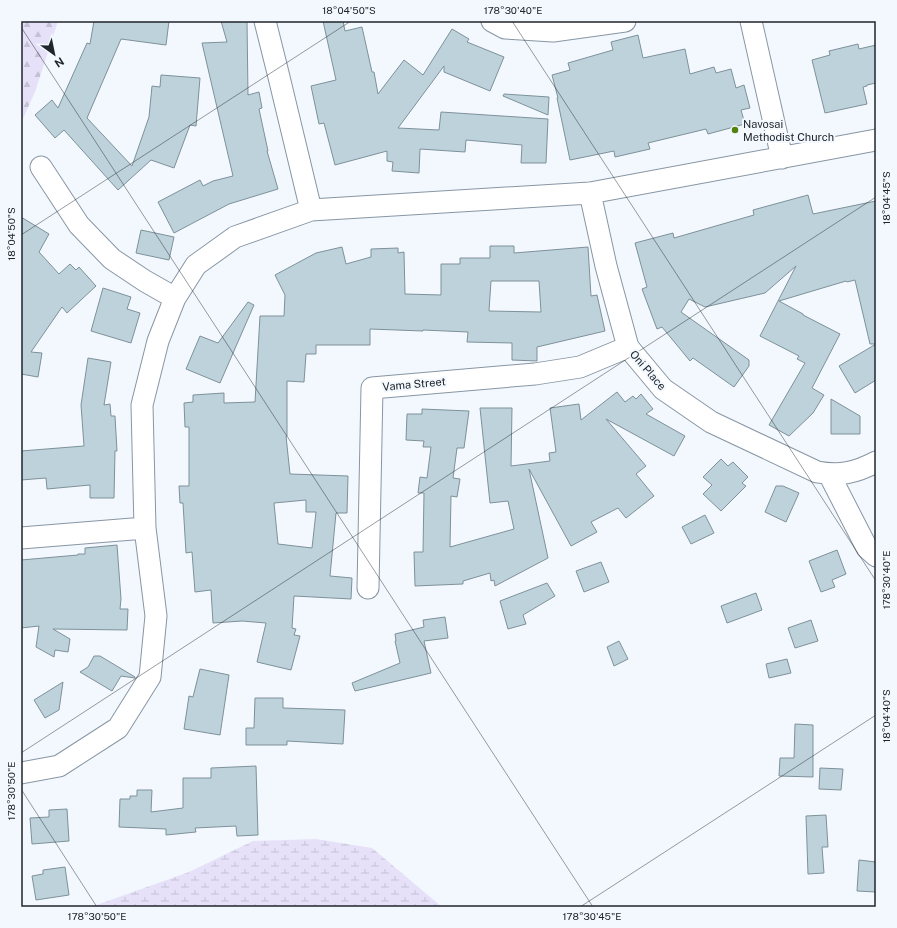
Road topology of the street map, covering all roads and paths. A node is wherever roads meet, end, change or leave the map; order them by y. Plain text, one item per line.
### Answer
1 (265, 21) edge
2 (492, 21) edge
3 (625, 21) edge
4 (751, 21) edge
5 (876, 140) edge
6 (782, 158) junction
7 (42, 167) dead end
8 (590, 194) junction
9 (311, 210) junction
10 (175, 298) junction
11 (628, 347) junction
12 (876, 462) edge
13 (829, 474) junction
14 (145, 528) junction
15 (21, 538) edge
16 (876, 556) edge
17 (368, 588) dead end
18 (21, 773) edge

1 - 9 street
2 - 3 street
4 - 6 street
5 - 6 street
6 - 8 street
7 - 10 street
8 - 9 street
8 - 11 street, Oni Place
9 - 10 street
10 - 14 street
11 - 13 street, Oni Place
11 - 17 street, Vama Street
12 - 13 street
13 - 16 street
14 - 15 street
14 - 18 street

